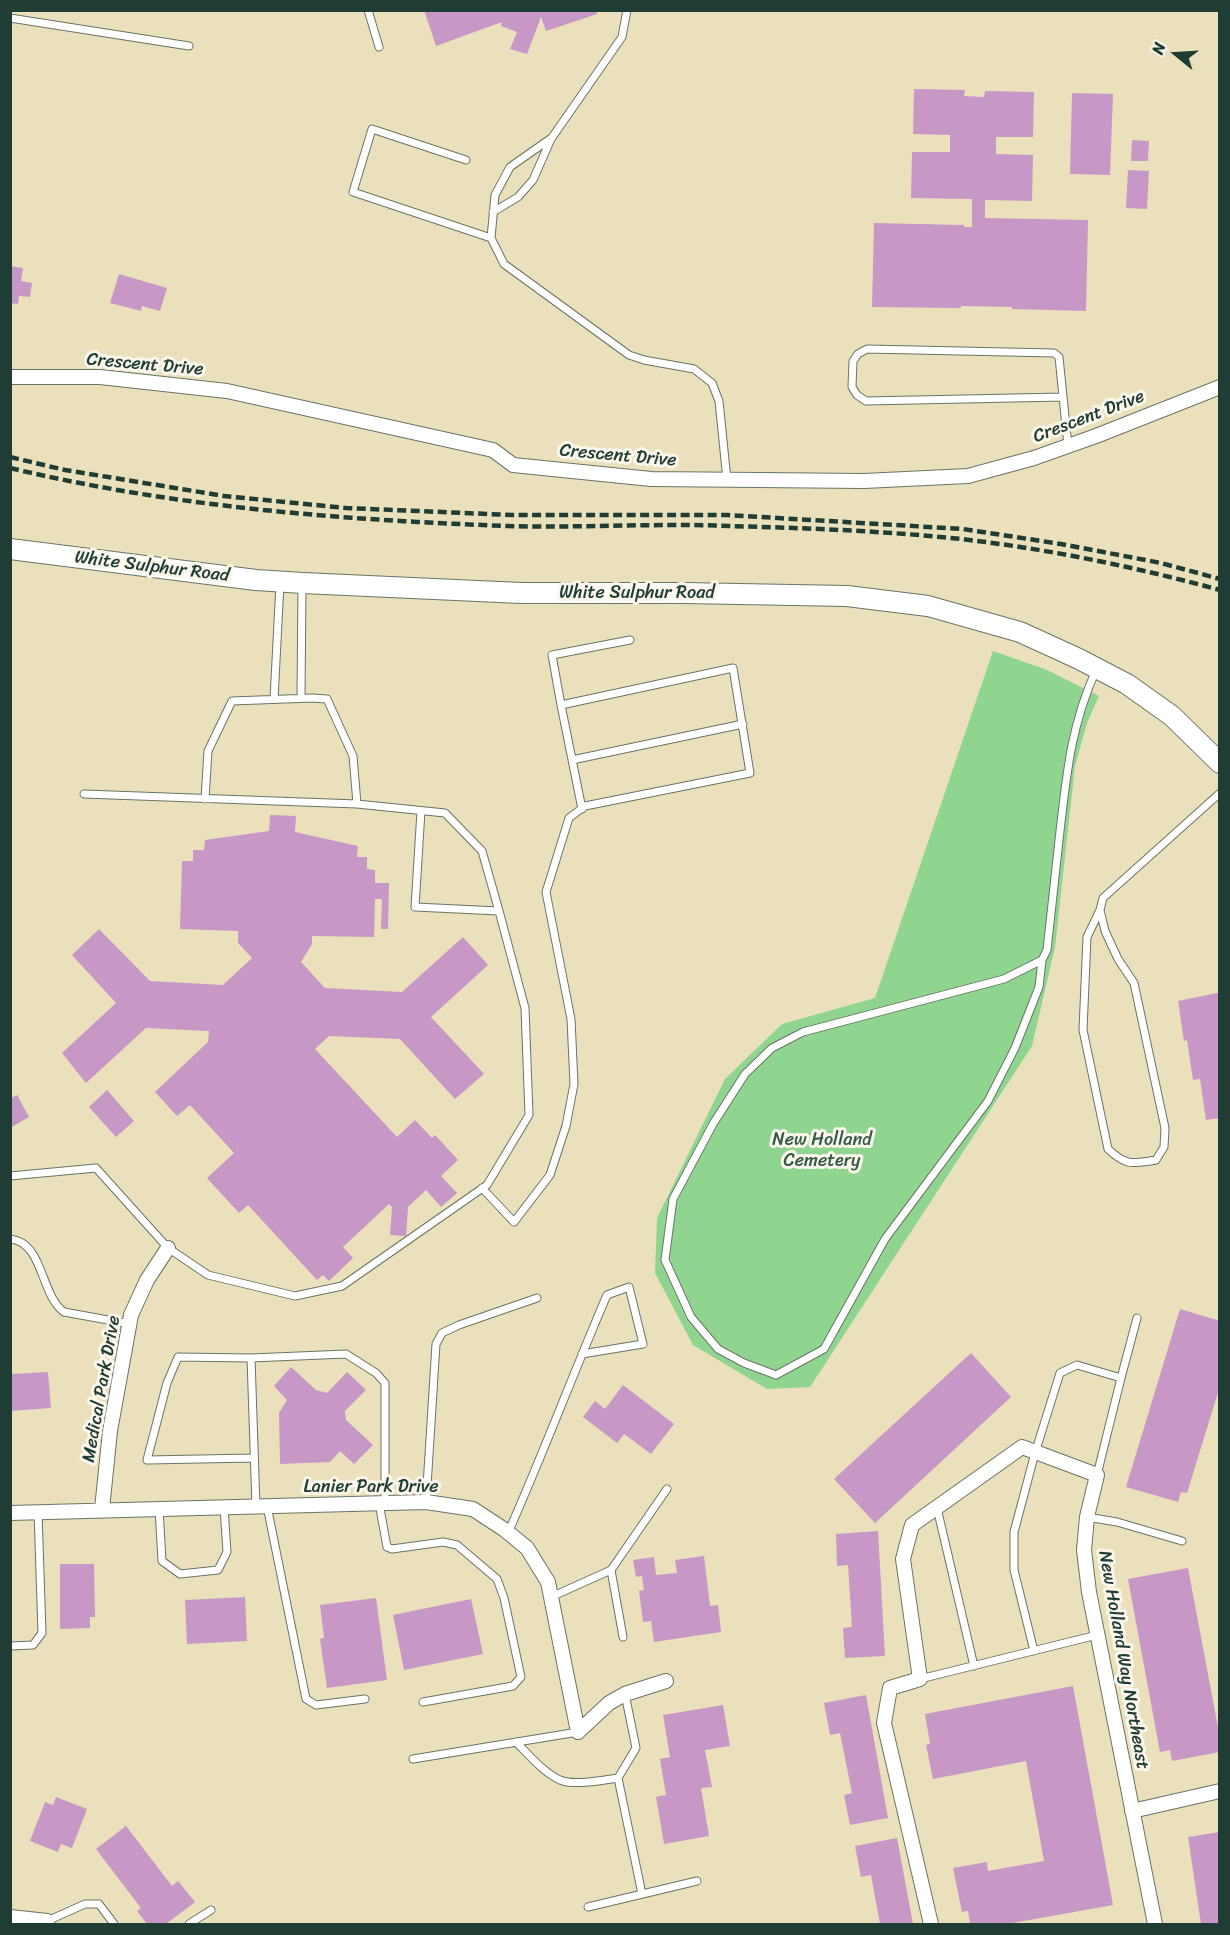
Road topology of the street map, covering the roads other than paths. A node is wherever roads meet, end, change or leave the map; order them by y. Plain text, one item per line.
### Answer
1 (368, 10) edge
2 (627, 10) edge
3 (10, 18) edge
4 (189, 46) dead end
5 (379, 47) dead end
6 (551, 139) junction
7 (466, 160) dead end
8 (493, 212) junction
9 (491, 238) junction
10 (10, 377) edge
11 (1220, 387) edge
12 (1063, 397) junction
13 (1068, 446) junction
14 (728, 480) junction
15 (10, 549) edge
16 (280, 582) junction
17 (303, 583) junction
18 (630, 640) dead end
19 (1097, 668) junction
20 (301, 698) junction
21 (274, 699) junction
22 (561, 705) junction
23 (742, 724) junction
24 (572, 760) junction
25 (1220, 764) edge
26 (1220, 793) edge
27 (84, 794) dead end
28 (205, 798) junction
29 (357, 804) junction
30 (582, 808) junction
31 (421, 811) junction
32 (499, 910) junction
33 (1100, 910) junction
34 (1042, 960) junction
35 (10, 1176) edge
36 (483, 1188) junction
37 (10, 1239) edge
38 (168, 1248) junction
39 (537, 1298) dead end
40 (1137, 1318) dead end
41 (130, 1324) junction
42 (582, 1354) junction
43 (251, 1358) junction
44 (1121, 1378) junction
45 (1035, 1453) junction
46 (254, 1458) junction
47 (1097, 1475) junction
48 (667, 1489) dead end
49 (426, 1502) junction
50 (382, 1503) junction
51 (262, 1506) junction
52 (224, 1507) junction
53 (159, 1508) junction
54 (937, 1508) junction
55 (102, 1509) junction
56 (38, 1512) junction
57 (10, 1513) edge
58 (1087, 1517) junction
59 (508, 1533) junction
60 (1182, 1541) dead end
61 (611, 1569) junction
62 (551, 1597) junction
63 (1097, 1635) junction
64 (623, 1637) dead end
65 (10, 1646) edge
66 (1034, 1651) junction
67 (974, 1666) junction
68 (920, 1679) junction
69 (666, 1680) dead end
70 (625, 1694) junction
71 (364, 1699) dead end
72 (423, 1702) dead end
73 (578, 1732) junction
74 (516, 1742) junction
75 (413, 1759) dead end
76 (618, 1778) junction
77 (1220, 1791) edge
78 (1132, 1811) junction
79 (697, 1881) dead end
80 (642, 1894) junction
81 (588, 1907) dead end
82 (211, 1910) dead end
83 (10, 1917) edge
84 (47, 1922) joint
85 (192, 1923) edge
86 (114, 1924) edge
87 (931, 1924) edge
88 (1155, 1924) edge

1 - 5 lane
2 - 6 lane
3 - 4 lane
6 - 8 lane
6 - 8 lane
7 - 9 lane
8 - 9 lane
9 - 14 lane
10 - 14 street, Crescent Drive
11 - 13 street, Crescent Drive
12 - 12 lane
12 - 13 lane
13 - 14 street, Crescent Drive
15 - 16 street, White Sulphur Road
16 - 17 street, White Sulphur Road
16 - 21 lane
17 - 19 street, White Sulphur Road
17 - 20 lane
18 - 22 lane
19 - 25 street, White Sulphur Road
19 - 34 lane
20 - 21 lane
20 - 29 lane
21 - 28 lane
22 - 23 lane
22 - 24 lane
23 - 24 lane
23 - 30 lane
24 - 30 lane
26 - 33 lane
27 - 28 lane
28 - 29 lane
29 - 31 lane
30 - 36 lane
31 - 32 lane
31 - 32 lane
32 - 36 lane
33 - 33 lane
34 - 34 lane
35 - 38 lane
36 - 38 lane
37 - 41 lane
38 - 41 street, Medical Park Drive
39 - 49 lane
40 - 44 lane
41 - 55 street, Medical Park Drive
42 - 42 lane
42 - 59 lane
43 - 46 lane
43 - 46 lane
43 - 50 lane
44 - 45 lane
44 - 47 lane
45 - 47 street
45 - 54 street
45 - 66 lane
46 - 51 lane
47 - 58 street, New Holland Way Northeast
48 - 61 lane
49 - 50 street, Lanier Park Drive
49 - 59 street, Lanier Park Drive
50 - 51 street, Lanier Park Drive
50 - 72 lane
51 - 52 street, Lanier Park Drive
51 - 71 lane
52 - 53 street, Lanier Park Drive
52 - 53 lane
53 - 55 street, Lanier Park Drive
54 - 67 lane
54 - 68 street
55 - 56 street, Lanier Park Drive
56 - 57 street, Lanier Park Drive
56 - 65 lane
58 - 60 lane
58 - 63 street, New Holland Way Northeast
59 - 62 street, Lanier Park Drive
61 - 62 lane
61 - 64 lane
62 - 73 street, Lanier Park Drive
63 - 66 lane
63 - 78 street, New Holland Way Northeast
66 - 67 lane
67 - 68 lane
68 - 87 street
69 - 70 street
70 - 73 street
70 - 76 lane
73 - 74 lane
74 - 75 lane
74 - 76 lane
76 - 80 lane
77 - 78 street
78 - 88 street, New Holland Way Northeast
79 - 80 lane
80 - 81 lane
82 - 85 lane
83 - 84 street
84 - 86 lane

